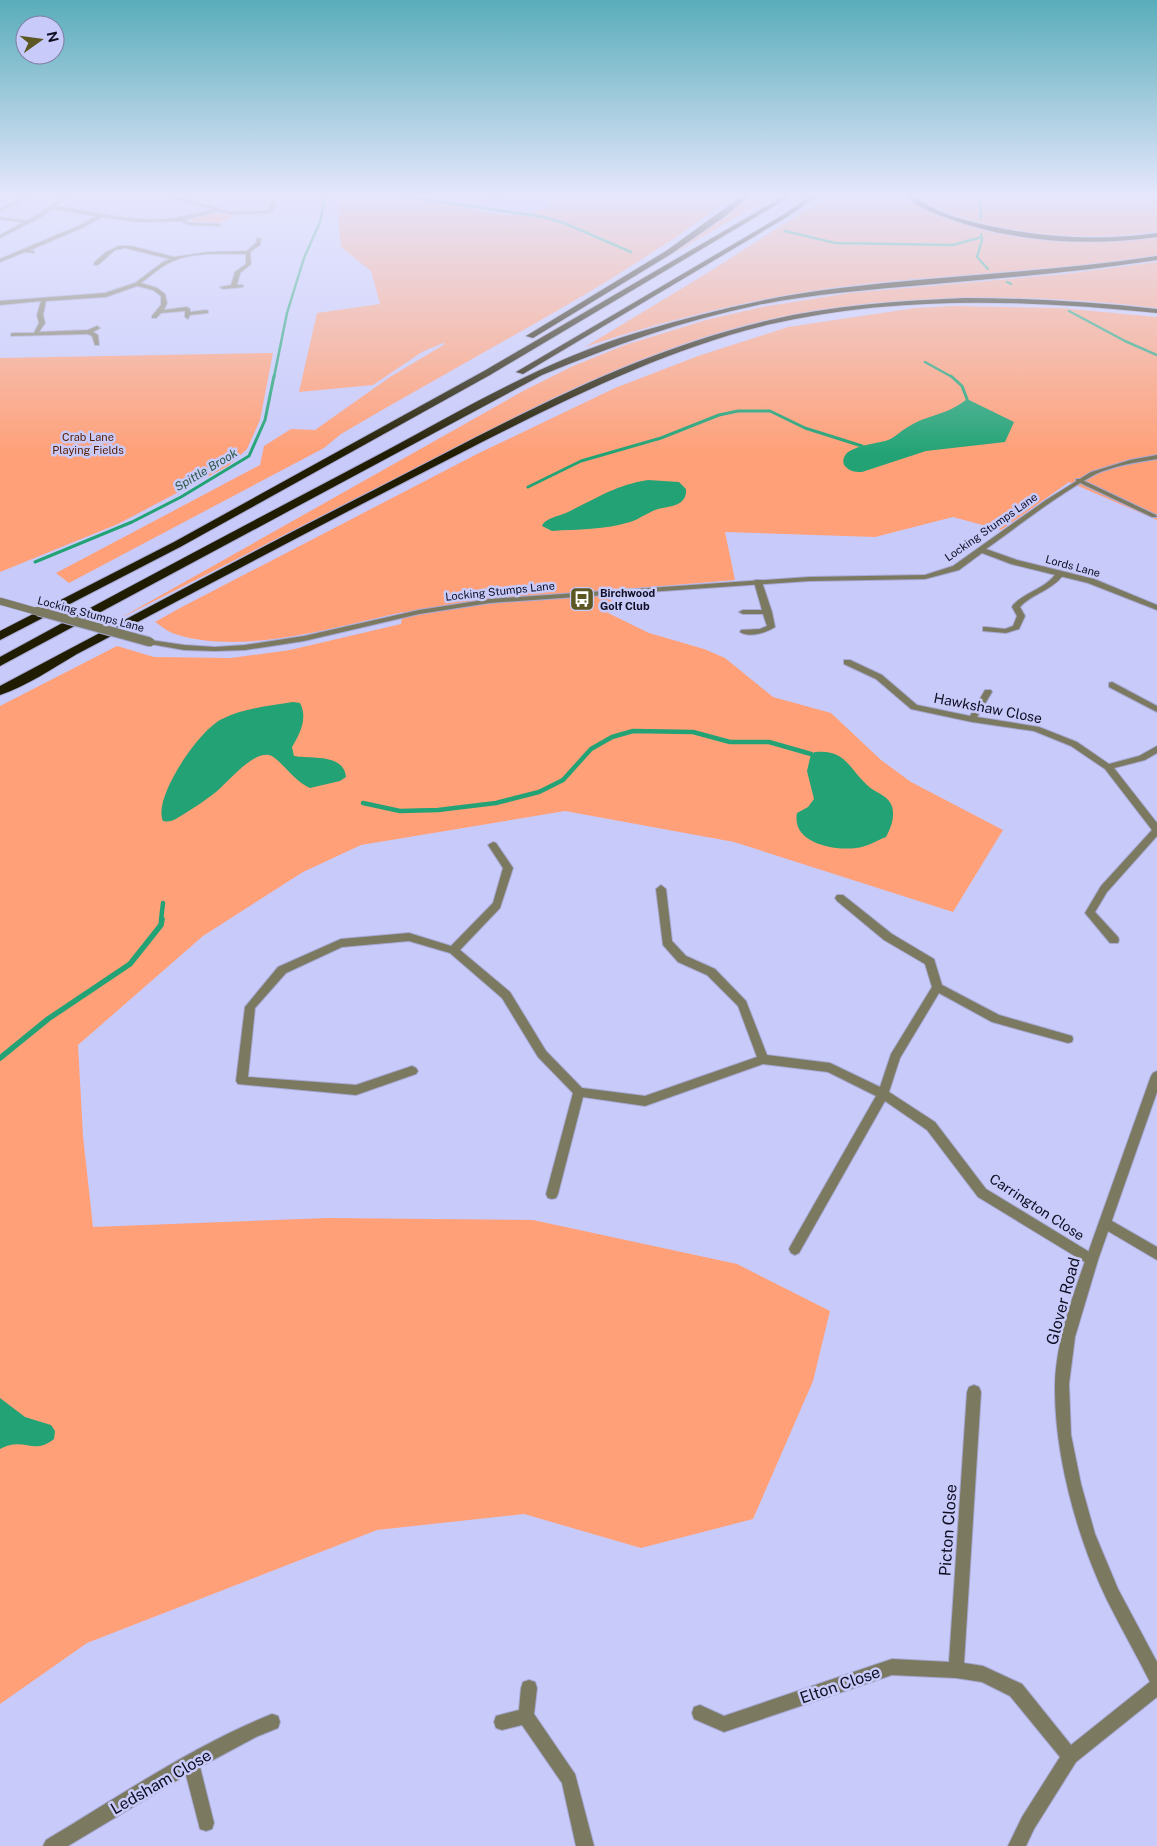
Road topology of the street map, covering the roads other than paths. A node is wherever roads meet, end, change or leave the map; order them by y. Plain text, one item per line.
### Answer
1 (139, 282) edge
2 (618, 282) edge
3 (642, 282) edge
4 (673, 282) edge
5 (913, 282) edge
6 (137, 284) junction
7 (234, 285) joint
8 (241, 286) dead end
9 (223, 287) dead end
10 (44, 300) junction
11 (0, 303) edge
12 (1157, 311) edge
13 (162, 312) junction
14 (206, 312) dead end
15 (154, 317) dead end
16 (97, 328) dead end
17 (36, 332) junction
18 (89, 332) junction
19 (13, 335) dead end
20 (96, 344) dead end
21 (1157, 457) edge
22 (1078, 480) junction
23 (1154, 516) dead end
24 (178, 544) junction
25 (981, 550) junction
26 (190, 558) junction
27 (1060, 574) junction
28 (758, 582) junction
29 (0, 601) edge
30 (1156, 605) edge
31 (743, 612) dead end
32 (768, 612) junction
33 (986, 629) dead end
34 (744, 632) dead end
35 (0, 636) edge
36 (0, 662) edge
37 (847, 662) dead end
38 (1112, 685) dead end
39 (0, 691) edge
40 (988, 692) dead end
41 (1157, 709) edge
42 (972, 719) junction
43 (1157, 750) edge
44 (1108, 767) junction
45 (1157, 830) edge
46 (493, 845) dead end
47 (662, 889) dead end
48 (840, 898) dead end
49 (1114, 940) dead end
50 (453, 950) junction
51 (936, 987) junction
52 (1068, 1038) dead end
53 (763, 1059) junction
54 (412, 1071) dead end
55 (1157, 1076) edge
56 (579, 1092) junction
57 (883, 1094) junction
58 (552, 1194) dead end
59 (1105, 1224) junction
60 (795, 1249) dead end
61 (1157, 1254) edge
62 (1092, 1260) junction
63 (974, 1392) dead end
64 (956, 1670) junction
65 (1157, 1678) edge
66 (1157, 1687) edge
67 (529, 1688) dead end
68 (700, 1713) dead end
69 (526, 1716) junction
70 (272, 1722) dead end
71 (502, 1722) dead end
72 (1070, 1756) junction
73 (191, 1763) junction
74 (206, 1823) dead end
75 (52, 1846) edge
76 (585, 1846) edge
77 (1018, 1846) edge

1 - 6 street
2 - 24 highway
3 - 24 highway
4 - 26 highway
5 - 26 highway
6 - 10 street
6 - 13 street
7 - 8 street
7 - 9 street
10 - 11 street
10 - 17 street
12 - 39 highway
13 - 14 street
13 - 15 street
16 - 18 street
17 - 18 street
17 - 19 street
18 - 20 street
21 - 22 street, Locking Stumps Lane
22 - 23 street
22 - 25 street, Locking Stumps Lane
24 - 35 highway
25 - 27 street, Lords Lane
25 - 28 street, Locking Stumps Lane
26 - 36 highway
27 - 30 street, Lords Lane
27 - 33 street
28 - 29 street, Locking Stumps Lane, bridge
28 - 32 street
31 - 32 street
32 - 34 street
37 - 42 street, Hawkshaw Close
38 - 41 street
40 - 42 street
42 - 44 street, Hawkshaw Close
43 - 44 street
44 - 45 street, Hawkshaw Close
45 - 49 street
46 - 50 street
47 - 53 street
48 - 51 street
50 - 54 street
50 - 56 street
51 - 52 street
51 - 57 street
53 - 56 street, Carrington Close
53 - 57 street, Carrington Close
55 - 59 street, Glover Road
56 - 58 street
57 - 60 street
57 - 62 street, Carrington Close
59 - 61 street
59 - 62 street, Glover Road
62 - 65 street, Glover Road
63 - 64 street, Picton Close
64 - 68 street, Elton Close
64 - 72 street, Elton Close
66 - 72 street
67 - 69 street
69 - 71 street
69 - 76 street
70 - 73 street, Ledsham Close
72 - 77 street
73 - 74 street
73 - 75 street, Ledsham Close

